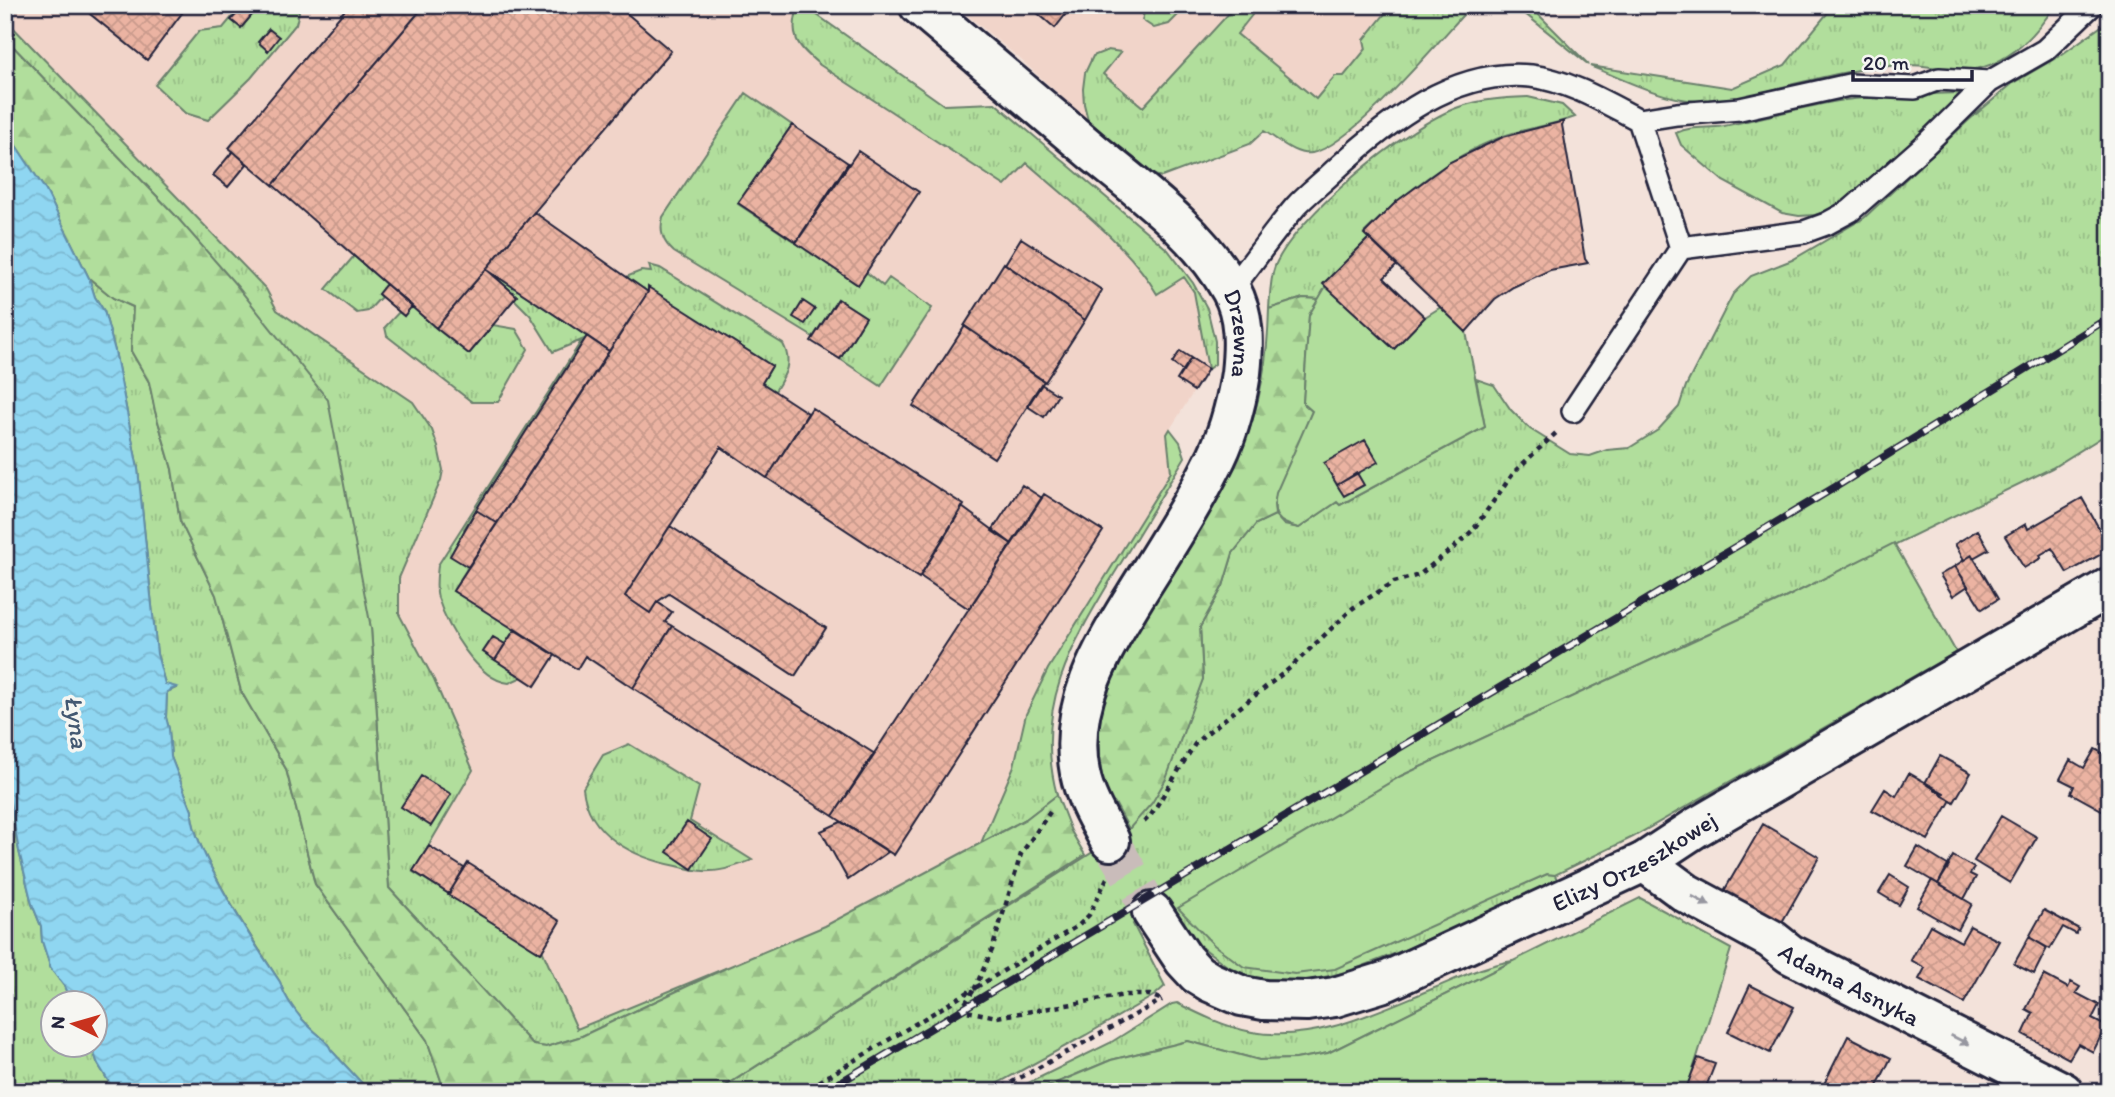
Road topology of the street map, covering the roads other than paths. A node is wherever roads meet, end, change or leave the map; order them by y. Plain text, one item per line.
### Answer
1 (919, 5) edge
2 (2092, 5) edge
3 (1989, 82) junction
4 (1639, 120) junction
5 (1681, 248) junction
6 (1231, 290) junction
7 (1573, 411) road end
8 (2110, 587) edge
9 (1121, 845) tunnel mouth
10 (1644, 862) junction
11 (1152, 912) tunnel mouth
12 (2063, 1092) edge

1 - 6 street, Drzewna
2 - 3 lane
3 - 4 lane
3 - 5 lane
4 - 5 lane
4 - 6 lane
5 - 7 lane
6 - 9 street, Drzewna
8 - 10 street, Elizy Orzeszkowej
10 - 11 street, Elizy Orzeszkowej
10 -> 12 street, Adama Asnyka

